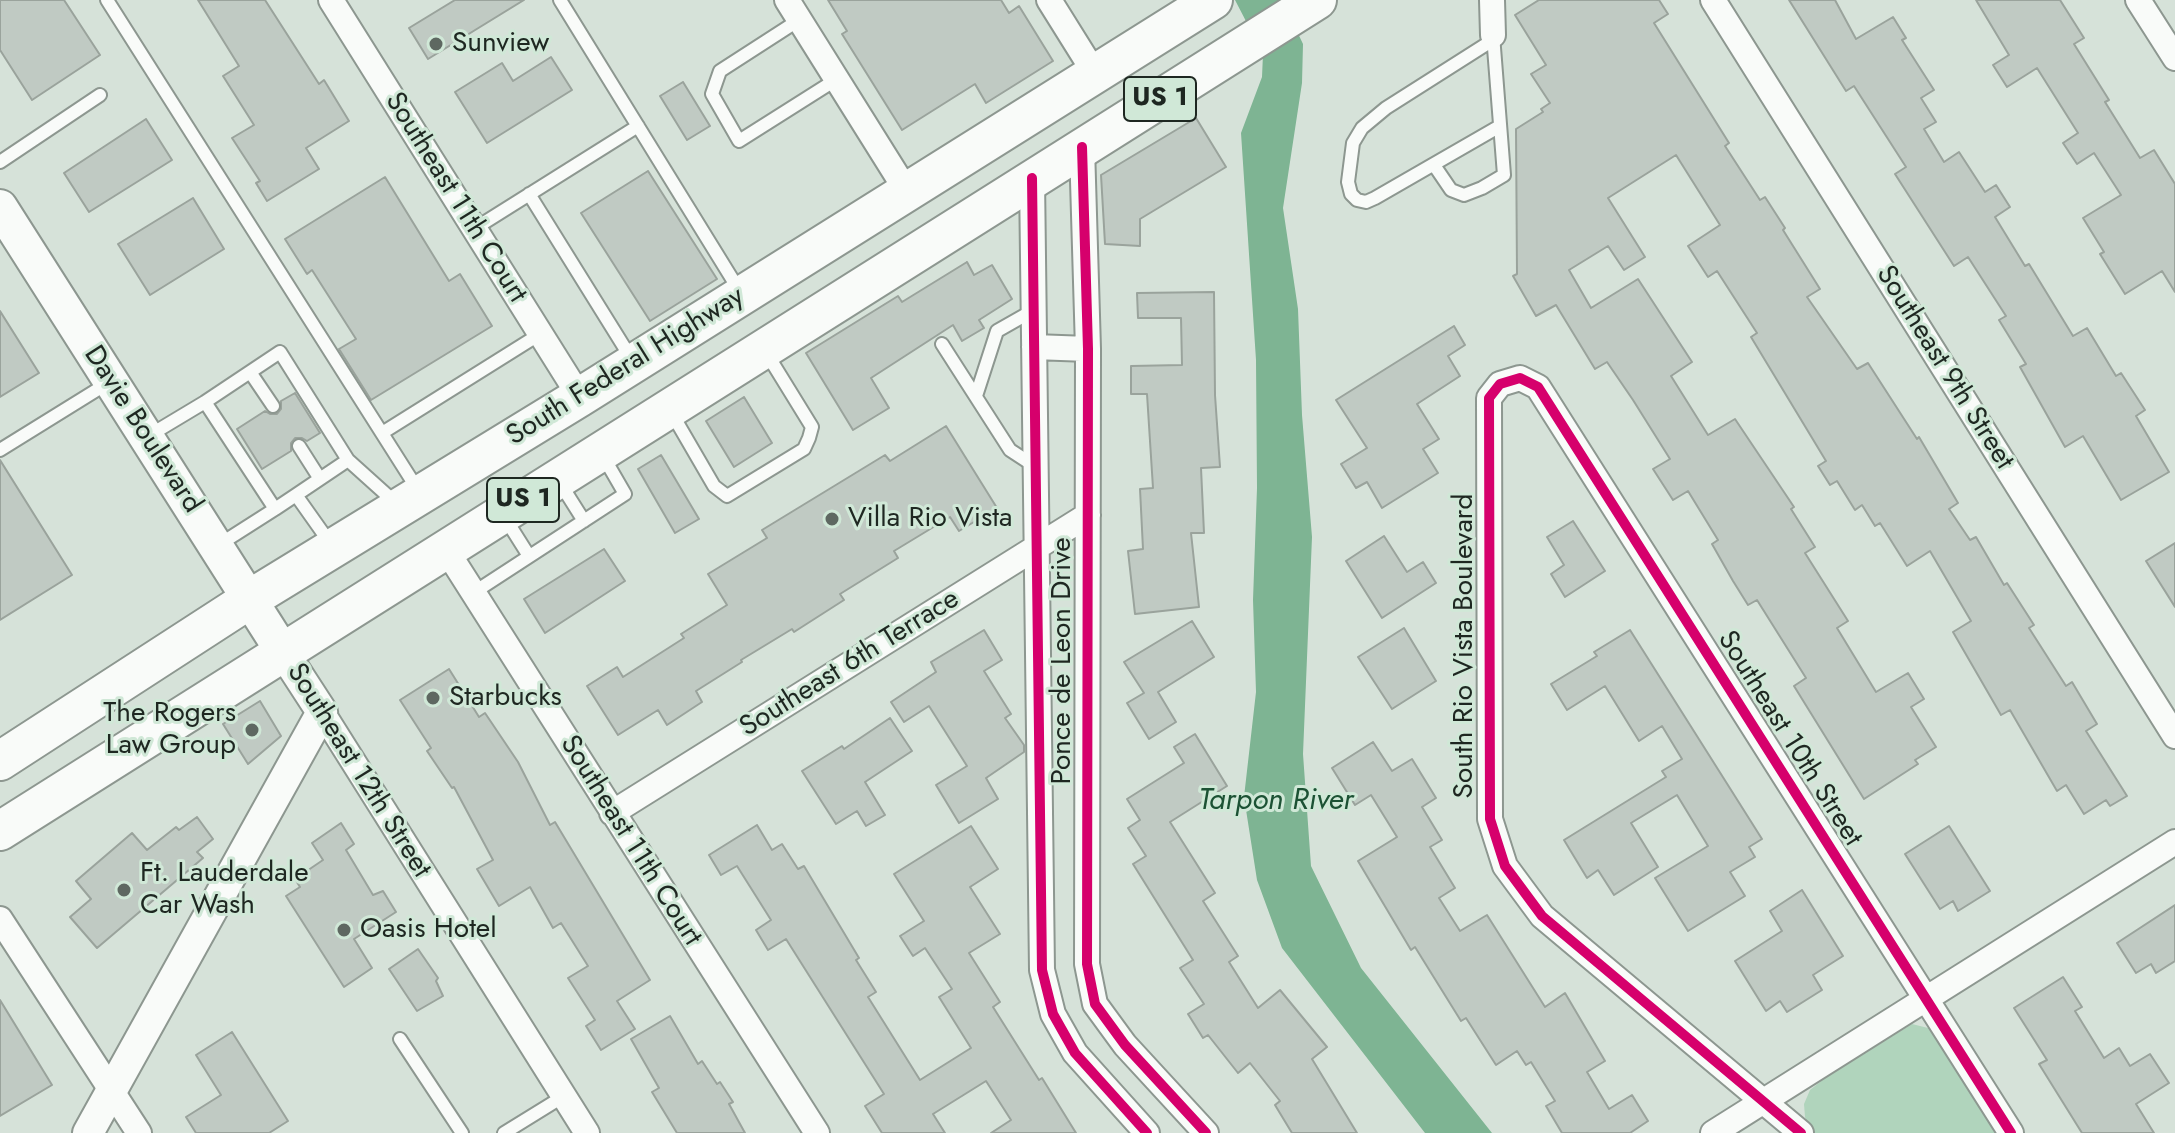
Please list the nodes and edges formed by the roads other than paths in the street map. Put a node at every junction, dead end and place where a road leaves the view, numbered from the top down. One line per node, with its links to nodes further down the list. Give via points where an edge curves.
1 (107, 0): 43 (lane)
2 (331, 0): 25 (street, Southeast 11th Court)
3 (560, 0): 16 (lane)
4 (1049, 0): 13 (street)
5 (1713, 0): 67 (street, Southeast 9th Street)
6 (2138, 0): 12 (street)
7 (1210, 2): 13 (main road, South Federal Highway / US 1)
8 (1313, 2): 18 (main road, US 1)
9 (1497, 3): 11 (street)
10 (793, 10): 14 (street); 14 (lane, via 720,71 712,94 739,141)
11 (1493, 38): 17 (lane); 20 (lane, via 1362,128 1353,143 1351,194 1366,202)
12 (2175, 58)
13 (1094, 72): 21 (main road, via 1046,133); 22 (main road, South Federal Highway / US 1)
14 (837, 79): 22 (street)
15 (100, 95): 19 (lane)
16 (638, 126): 23 (lane); 27 (lane)
17 (1500, 126): 20 (lane); 20 (lane, via 1504,175 1464,195 1451,190)
18 (1082, 147): 21 (main road, US 1); 33 (street, Ponce de Leon Drive)
19 (0, 162)
20 (1434, 165)
21 (1032, 178): 26 (main road, US 1); 28 (street, Ponce de Leon Drive)
22 (906, 190): 26 (main road, via 902,223); 27 (main road, South Federal Highway / US 1)
23 (529, 194): 25 (lane); 34 (lane)
24 (0, 207): 37 (main road, Davie Boulevard)
25 (474, 229): 29 (street, Southeast 11th Court)
26 (871, 280): 32 (main road, US 1)
27 (742, 294): 34 (main road, South Federal Highway / US 1)
28 (1034, 310): 31 (street, Ponce de Leon Drive); 38 (lane, via 997,331)
29 (540, 334): 39 (street, Southeast 11th Court); 43 (lane)
30 (942, 344): 38 (lane)
31 (1034, 347): 33 (street); 49 (street, Ponce de Leon Drive)
32 (763, 348): 42 (main road, South Federal Highway / US 1); 42 (lane, via 812,427 804,449 727,496 714,486)
33 (1088, 349): 56 (street, Ponce de Leon Drive)
34 (634, 363): 39 (main road, South Federal Highway / US 1)
35 (250, 372): 40 (lane); 41 (lane); 48 (lane, via 280,352)
36 (1520, 378): 73 (street, Southeast 10th Street, via 1538,387); 77 (street, South Rio Vista Boulevard, via 1500,384 1489,398 1490,819 1505,866 1542,916)
37 (111, 381): 44 (main road, Davie Boulevard); 46 (lane)
38 (976, 396): 49 (lane, via 1010,450)
39 (580, 397): 53 (main road, South Federal Highway / US 1)
40 (205, 402): 44 (lane); 54 (lane)
41 (273, 406)
42 (668, 408): 47 (main road, South Federal Highway / US 1)
43 (382, 433): 53 (lane)
44 (147, 437): 58 (main road, Davie Boulevard)
45 (299, 446): 51 (lane)
46 (0, 450)
47 (600, 451): 50 (main road, South Federal Highway / US 1); 57 (lane, via 625,494)
48 (348, 460): 51 (lane); 53 (lane)
49 (1036, 467): 59 (street, Ponce de Leon Drive)
50 (557, 478): 55 (main road, South Federal Highway / US 1); 57 (lane)
51 (320, 479): 52 (lane)
52 (296, 495): 54 (lane); 60 (lane)
53 (410, 501): 60 (main road, South Federal Highway / US 1)
54 (275, 509): 58 (lane)
55 (502, 513): 61 (main road, South Federal Highway / US 1); 62 (lane)
56 (1088, 515): 59 (street, Southeast 6th Terrace); 85 (street, Ponce de Leon Drive, via 1087,964 1095,1004 1125,1045)
57 (584, 521): 62 (lane)
58 (217, 546): 64 (main road, Davie Boulevard)
59 (1037, 547): 69 (street, Southeast 6th Terrace); 84 (street, Ponce de Leon Drive, via 1042,970 1053,1014 1075,1053)
60 (333, 548): 64 (main road, South Federal Highway / US 1)
61 (445, 548): 63 (street, Southeast 11th Court); 65 (main road, South Federal Highway / US 1)
62 (529, 556): 63 (lane)
63 (473, 593): 69 (street, Southeast 11th Court)
64 (250, 599): 65 (main road, Davie Boulevard); 68 (main road, South Federal Highway / US 1)
65 (283, 652): 66 (street, Southeast 12th Street); 70 (main road, South Federal Highway / US 1)
66 (322, 712): 75 (street); 76 (street, Southeast 12th Street)
67 (2175, 736)
68 (0, 761)
69 (612, 813): 83 (street, Southeast 11th Court)
70 (0, 831)
71 (2175, 842): 73 (street)
72 (0, 919): 75 (street)
73 (1926, 999): 77 (street); 88 (street, Southeast 10th Street)
74 (400, 1039): 80 (lane)
75 (111, 1090): 78 (street); 79 (street)
76 (564, 1096): 81 (lane); 82 (street, Southeast 12th Street)
77 (1764, 1100): 86 (street); 87 (street, South Rio Vista Boulevard)
78 (88, 1133)
79 (139, 1133)
80 (462, 1133)
81 (504, 1133)
82 (587, 1133)
83 (817, 1133)
84 (1147, 1133)
85 (1206, 1133)
86 (1713, 1133)
87 (1801, 1133)
88 (2011, 1133)

